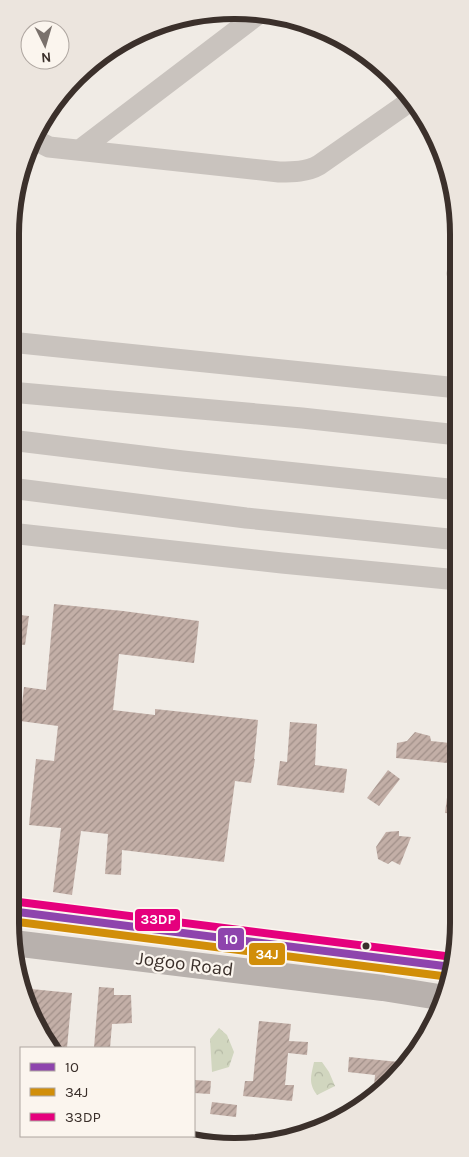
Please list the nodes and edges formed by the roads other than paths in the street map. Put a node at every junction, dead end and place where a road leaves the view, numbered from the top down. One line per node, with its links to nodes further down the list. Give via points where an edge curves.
1 (251, 19): 4 (street)
2 (407, 104): 4 (street, via 319,165 303,171 279,172)
3 (40, 142): 4 (street, via 49,147)
4 (81, 149)
5 (19, 343): 6 (street)
6 (450, 387)
7 (19, 393): 8 (street)
8 (450, 434)
9 (19, 441): 11 (street)
10 (19, 489): 13 (street)
11 (450, 489)
12 (19, 534): 14 (street)
13 (450, 539)
14 (450, 579)
15 (19, 912): 17 (main road, Jogoo Road)
16 (20, 944): 18 (main road, Jogoo Road)
17 (446, 966)
18 (437, 997)

